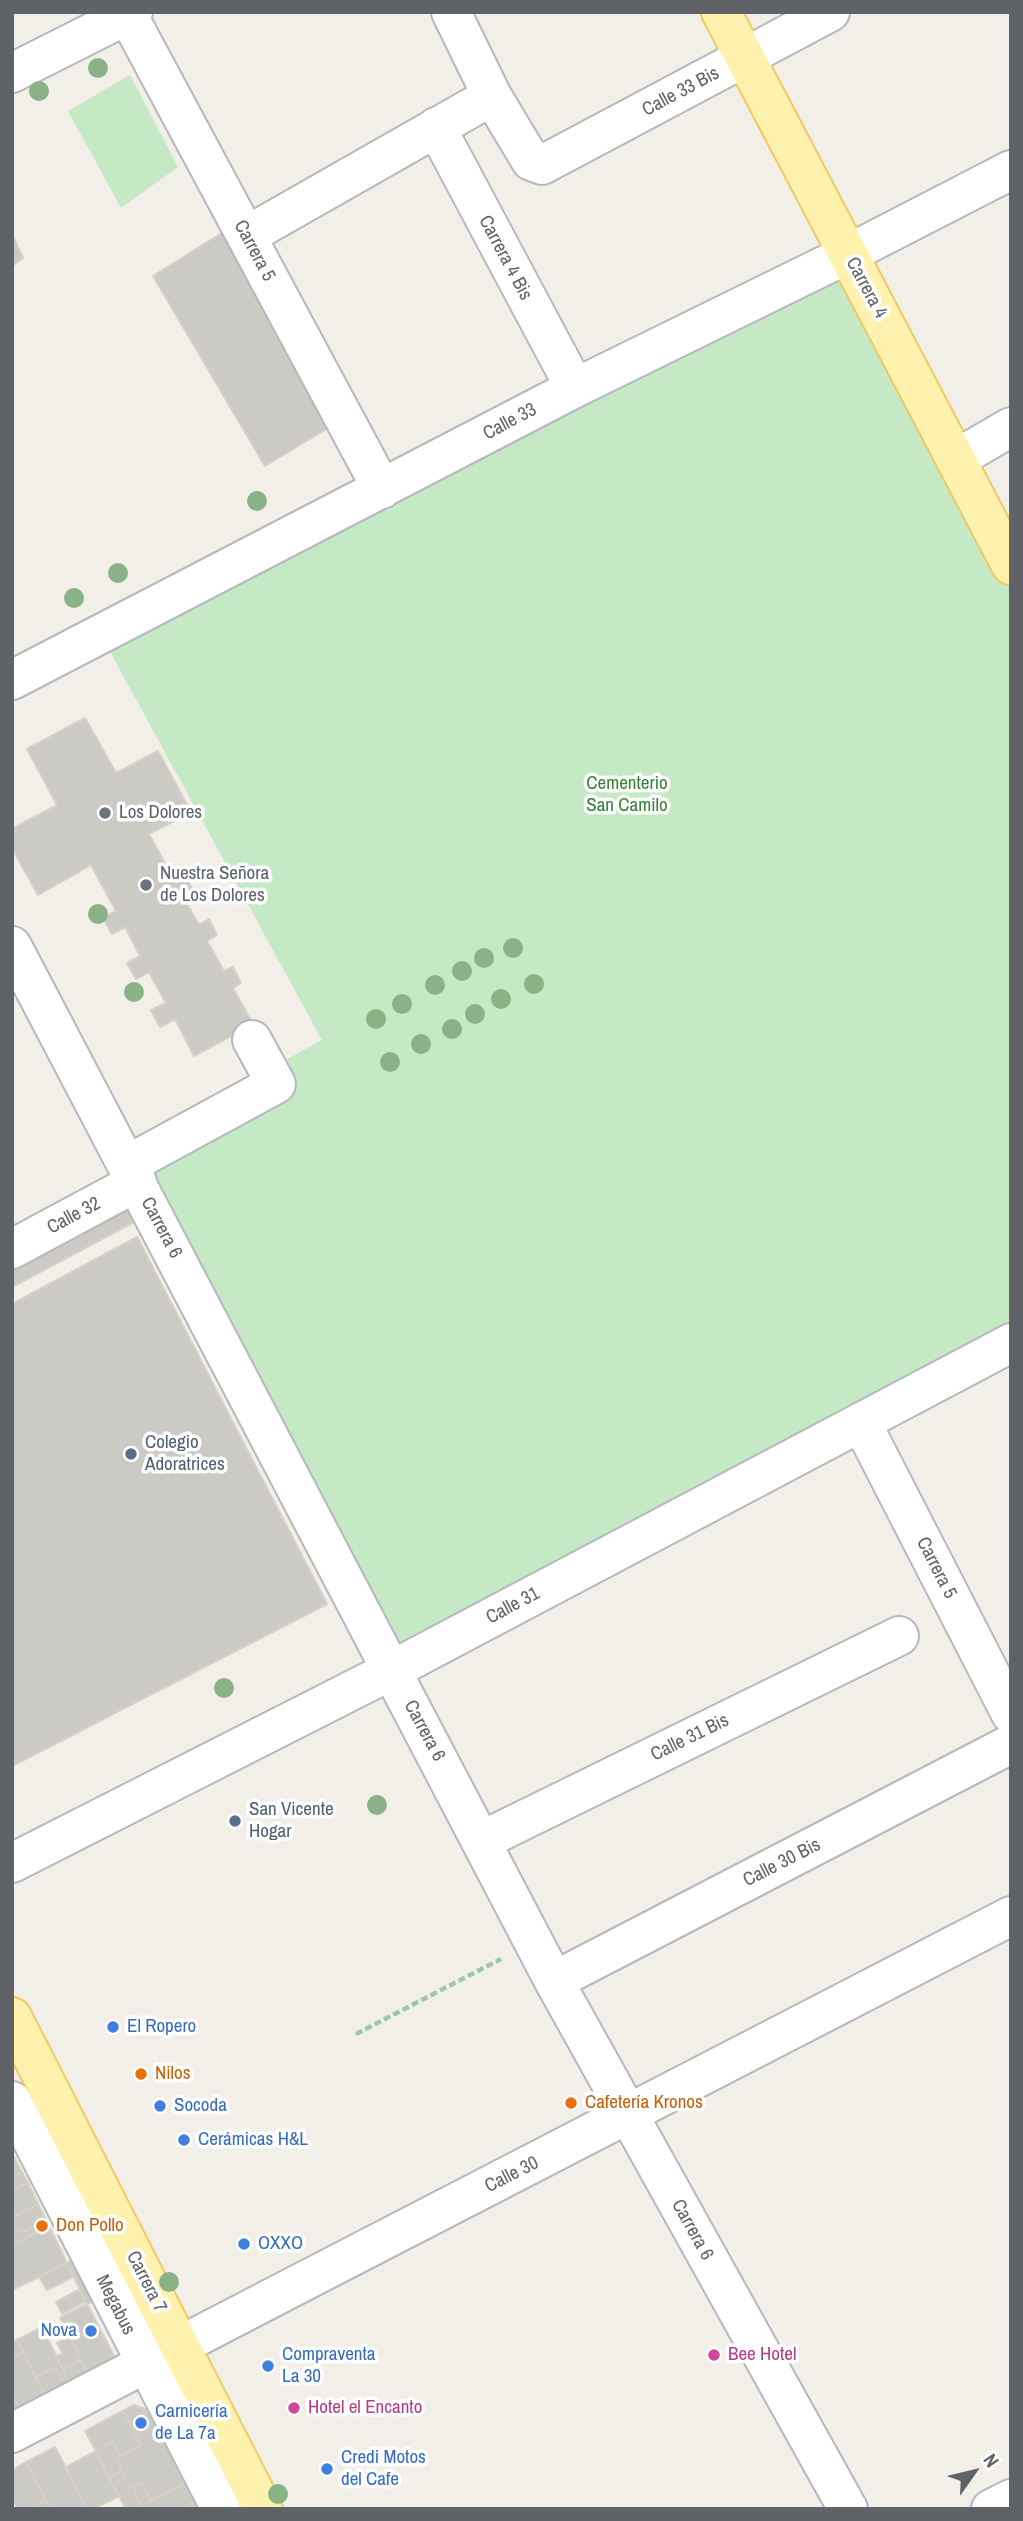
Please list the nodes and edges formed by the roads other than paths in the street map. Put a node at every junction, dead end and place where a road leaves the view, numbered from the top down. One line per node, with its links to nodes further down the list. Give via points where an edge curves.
1 (452, 12): 7 (street)
2 (721, 12): 5 (main road, Carrera 4)
3 (830, 12): 5 (street, Calle 33 Bis)
4 (129, 13): 6 (street); 10 (street, Carrera 5)
5 (745, 58): 7 (street, Calle 33 Bis, via 542,165 531,161); 11 (main road, Carrera 4)
6 (12, 73)
7 (492, 96): 8 (street)
8 (436, 127): 10 (street); 12 (street, Carrera 4 Bis)
9 (1011, 170): 11 (street, Calle 33)
10 (246, 236): 15 (street, Carrera 5)
11 (848, 254): 12 (street, Calle 33); 14 (main road, Carrera 4)
12 (575, 388): 15 (street, Calle 33)
13 (1011, 427): 14 (street)
14 (956, 459): 16 (main road, Carrera 4)
15 (382, 489): 17 (street, Calle 33)
16 (1011, 565)
17 (12, 680)
18 (12, 946): 20 (street, Carrera 6)
19 (252, 1040): 20 (street, Calle 32, via 276,1084)
20 (132, 1174): 21 (street, Calle 32); 26 (street, Carrera 6)
21 (12, 1249)
22 (1011, 1343): 23 (street, Calle 31)
23 (861, 1422): 25 (street, Carrera 5); 26 (street, Calle 31)
24 (900, 1636): 29 (street, Calle 31 Bis)
25 (996, 1647): 27 (street, Carrera 5)
26 (392, 1670): 29 (street, Carrera 6); 30 (street, Calle 31)
27 (1011, 1714)
28 (1011, 1744): 32 (street, Calle 30 Bis)
29 (481, 1841): 32 (street, Carrera 6)
30 (12, 1863)
31 (1011, 1916): 35 (street, Calle 30)
32 (554, 1981): 35 (street, Carrera 6)
33 (12, 2017): 36 (main road, Carrera 7)
34 (12, 2101): 37 (street, Megabus)
35 (628, 2116): 36 (street, Calle 30); 42 (street, Carrera 6)
36 (178, 2345): 37 (street, Calle 30); 41 (main road, Carrera 7)
37 (145, 2364): 38 (street, Calle 30); 40 (street, Megabus)
38 (12, 2433)
39 (1011, 2498): 43 (street)
40 (221, 2509)
41 (263, 2509)
42 (848, 2509)
43 (991, 2509)

